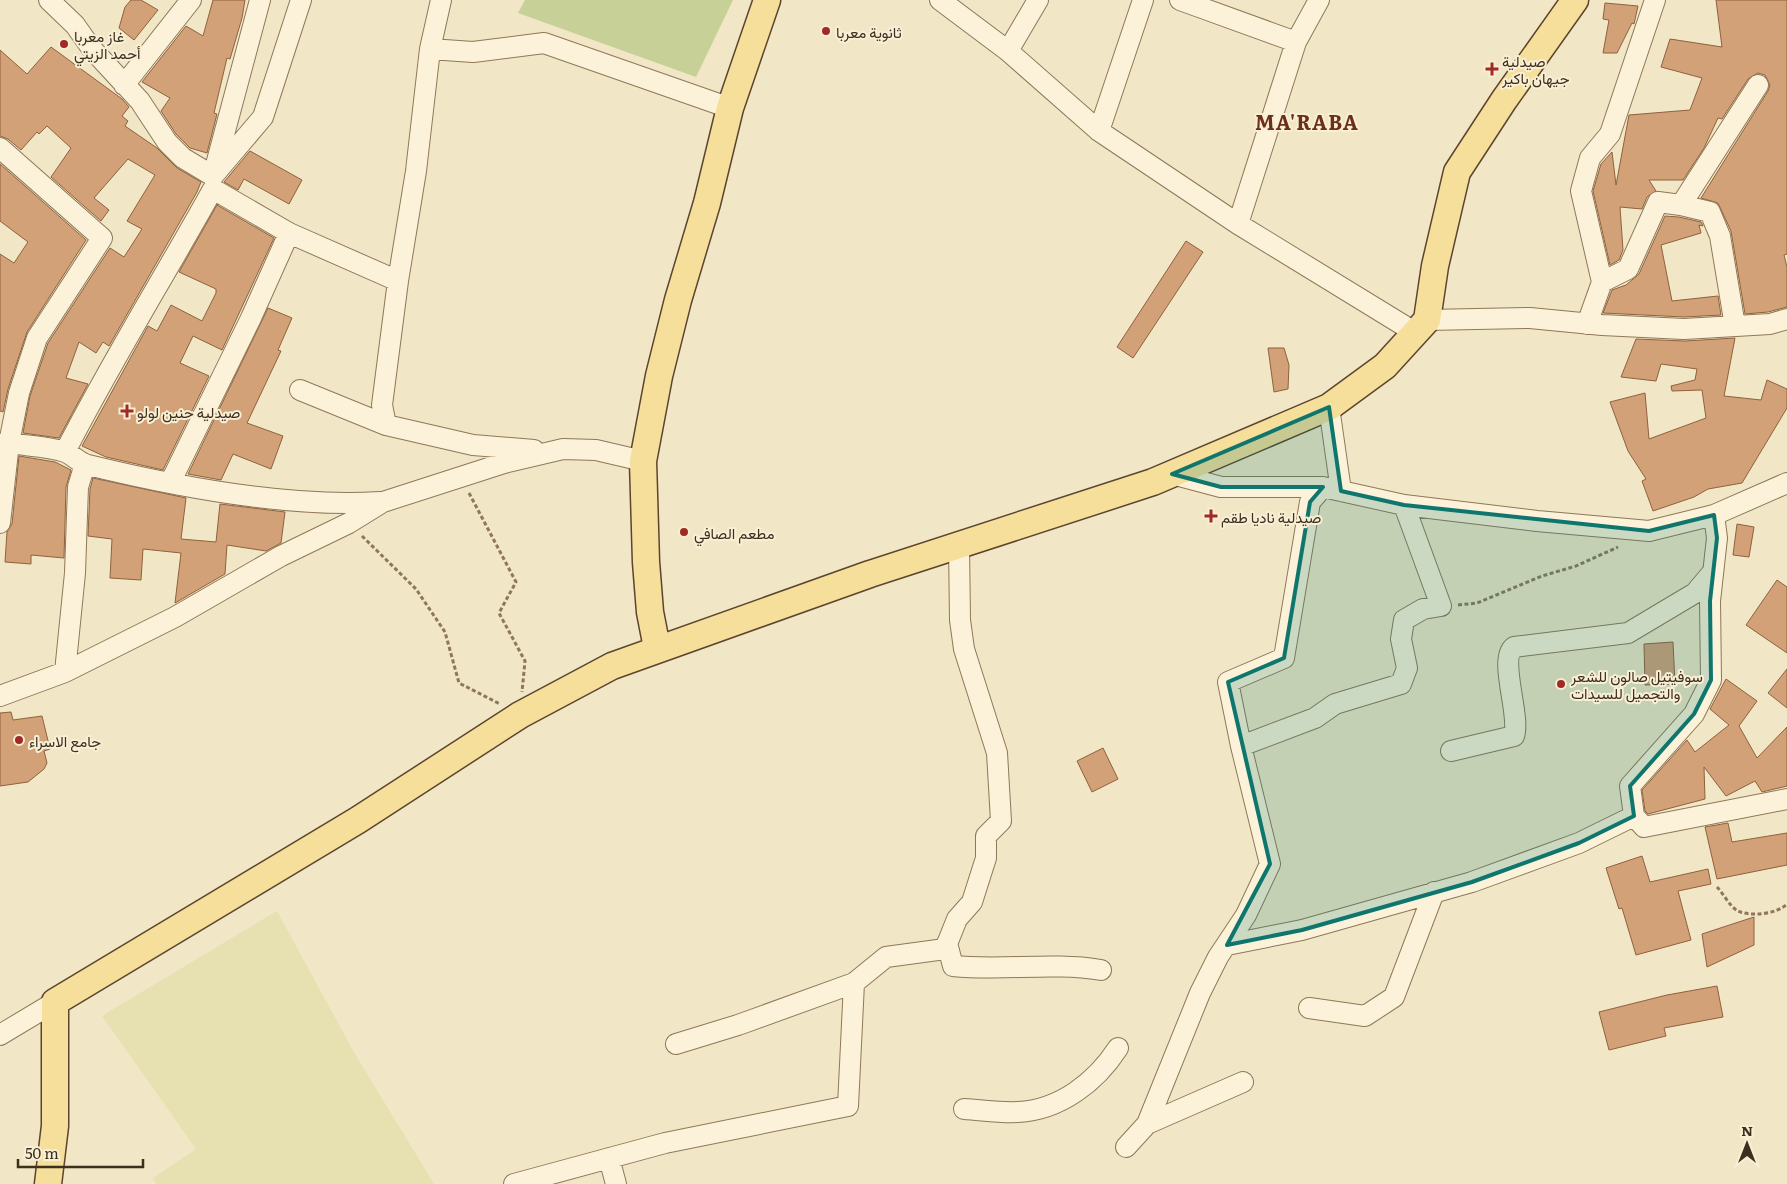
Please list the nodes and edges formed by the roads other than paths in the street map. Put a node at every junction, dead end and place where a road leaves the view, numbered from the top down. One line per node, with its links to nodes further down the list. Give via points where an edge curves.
1 (49, 0): 17 (street, via 75,25)
2 (191, 0): 17 (street)
3 (260, 0): 22 (street)
4 (302, 0): 22 (street, via 263,117)
5 (441, 0): 15 (street)
6 (767, 0): 19 (main road)
7 (940, 0): 16 (street)
8 (1038, 0): 16 (street)
9 (1143, 0): 20 (street)
10 (1180, 0): 14 (street)
11 (1320, 0): 14 (street)
12 (1575, 0): 31 (main road, via 1457,172)
13 (1655, 0): 27 (street, via 1610,134 1590,158 1581,191)
14 (1296, 42): 24 (street)
15 (430, 49): 19 (street, via 473,52 544,43); 26 (street, via 416,171)
16 (1008, 50): 20 (street)
17 (124, 85): 22 (street, via 140,102 167,142)
18 (1758, 85): 23 (street)
19 (730, 108): 38 (main road, via 659,376)
20 (1099, 131): 24 (street)
21 (3, 158): 35 (street, via 102,238 37,338)
22 (213, 183): 25 (street); 36 (street)
23 (1681, 205): 27 (street, via 1658,202 1628,269); 30 (street, via 1710,212 1720,236)
24 (1238, 224): 31 (street)
25 (289, 233): 26 (street); 41 (street)
26 (398, 281): 34 (street, via 382,405)
27 (1602, 282): 29 (street)
28 (1787, 319): 30 (street, via 1770,324)
29 (1587, 324): 30 (street, via 1684,329); 31 (street, via 1530,318)
30 (1735, 326)
31 (1422, 327): 33 (main road, via 1385,366)
32 (300, 390): 34 (street)
33 (1330, 407): 40 (main road); 43 (street)
34 (386, 425): 37 (street, via 473,445)
35 (4, 444): 36 (street); 47 (street)
36 (65, 452): 39 (street)
37 (550, 452): 38 (street, via 596,450); 44 (street, via 504,463)
38 (643, 462): 50 (main road, via 646,562)
39 (85, 464): 41 (street); 51 (street, via 78,487 75,573)
40 (1172, 474): 43 (street, via 1221,487); 48 (main road)
41 (170, 483): 44 (street, via 294,501)
42 (1787, 483): 46 (street)
43 (1332, 489): 45 (street); 53 (street, via 1310,502 1284,658 1228,682)
44 (383, 502): 51 (street, via 175,617)
45 (1404, 505): 46 (street, via 1649,531); 53 (street, via 1441,606 1423,609 1404,620 1401,638 1407,668 1401,684 1335,704 1315,718)
46 (1714, 515): 49 (street, via 1716,538)
47 (0, 523)
48 (959, 545): 50 (main road); 58 (street, via 960,620 964,649 997,753 1001,821 986,836 986,858 972,902 958,919)
49 (1711, 574): 54 (street, via 1695,593 1628,633 1514,646 1508,660 1514,736); 56 (street, via 1711,680 1694,714 1630,786)
50 (657, 648): 62 (main road, via 612,666 520,715 358,820)
51 (65, 672): 52 (street)
52 (0, 696)
53 (1240, 746): 59 (street, via 1270,864 1246,915)
54 (1451, 751)
55 (1787, 799): 56 (street, via 1644,827)
56 (1634, 816): 57 (street, via 1579,843 1472,882)
57 (1434, 892): 59 (street, via 1302,930); 63 (street, via 1394,997 1365,1016)
58 (947, 943): 60 (street, via 953,966); 61 (street, via 946,949 886,957)
59 (1227, 945): 69 (street, via 1200,993)
60 (1101, 970)
61 (854, 983): 65 (street); 71 (street, via 848,1106 665,1143)
62 (55, 1002): 64 (street); 72 (main road, via 55,1126)
63 (1309, 1008)
64 (0, 1035)
65 (676, 1044)
66 (1118, 1048): 68 (street, via 1104,1069 1064,1101 1020,1112)
67 (1243, 1082): 69 (street)
68 (964, 1110)
69 (1147, 1124): 70 (street)
70 (1126, 1146)
71 (609, 1158): 73 (street); 74 (street)
72 (48, 1184)
73 (514, 1184)
74 (616, 1184)

